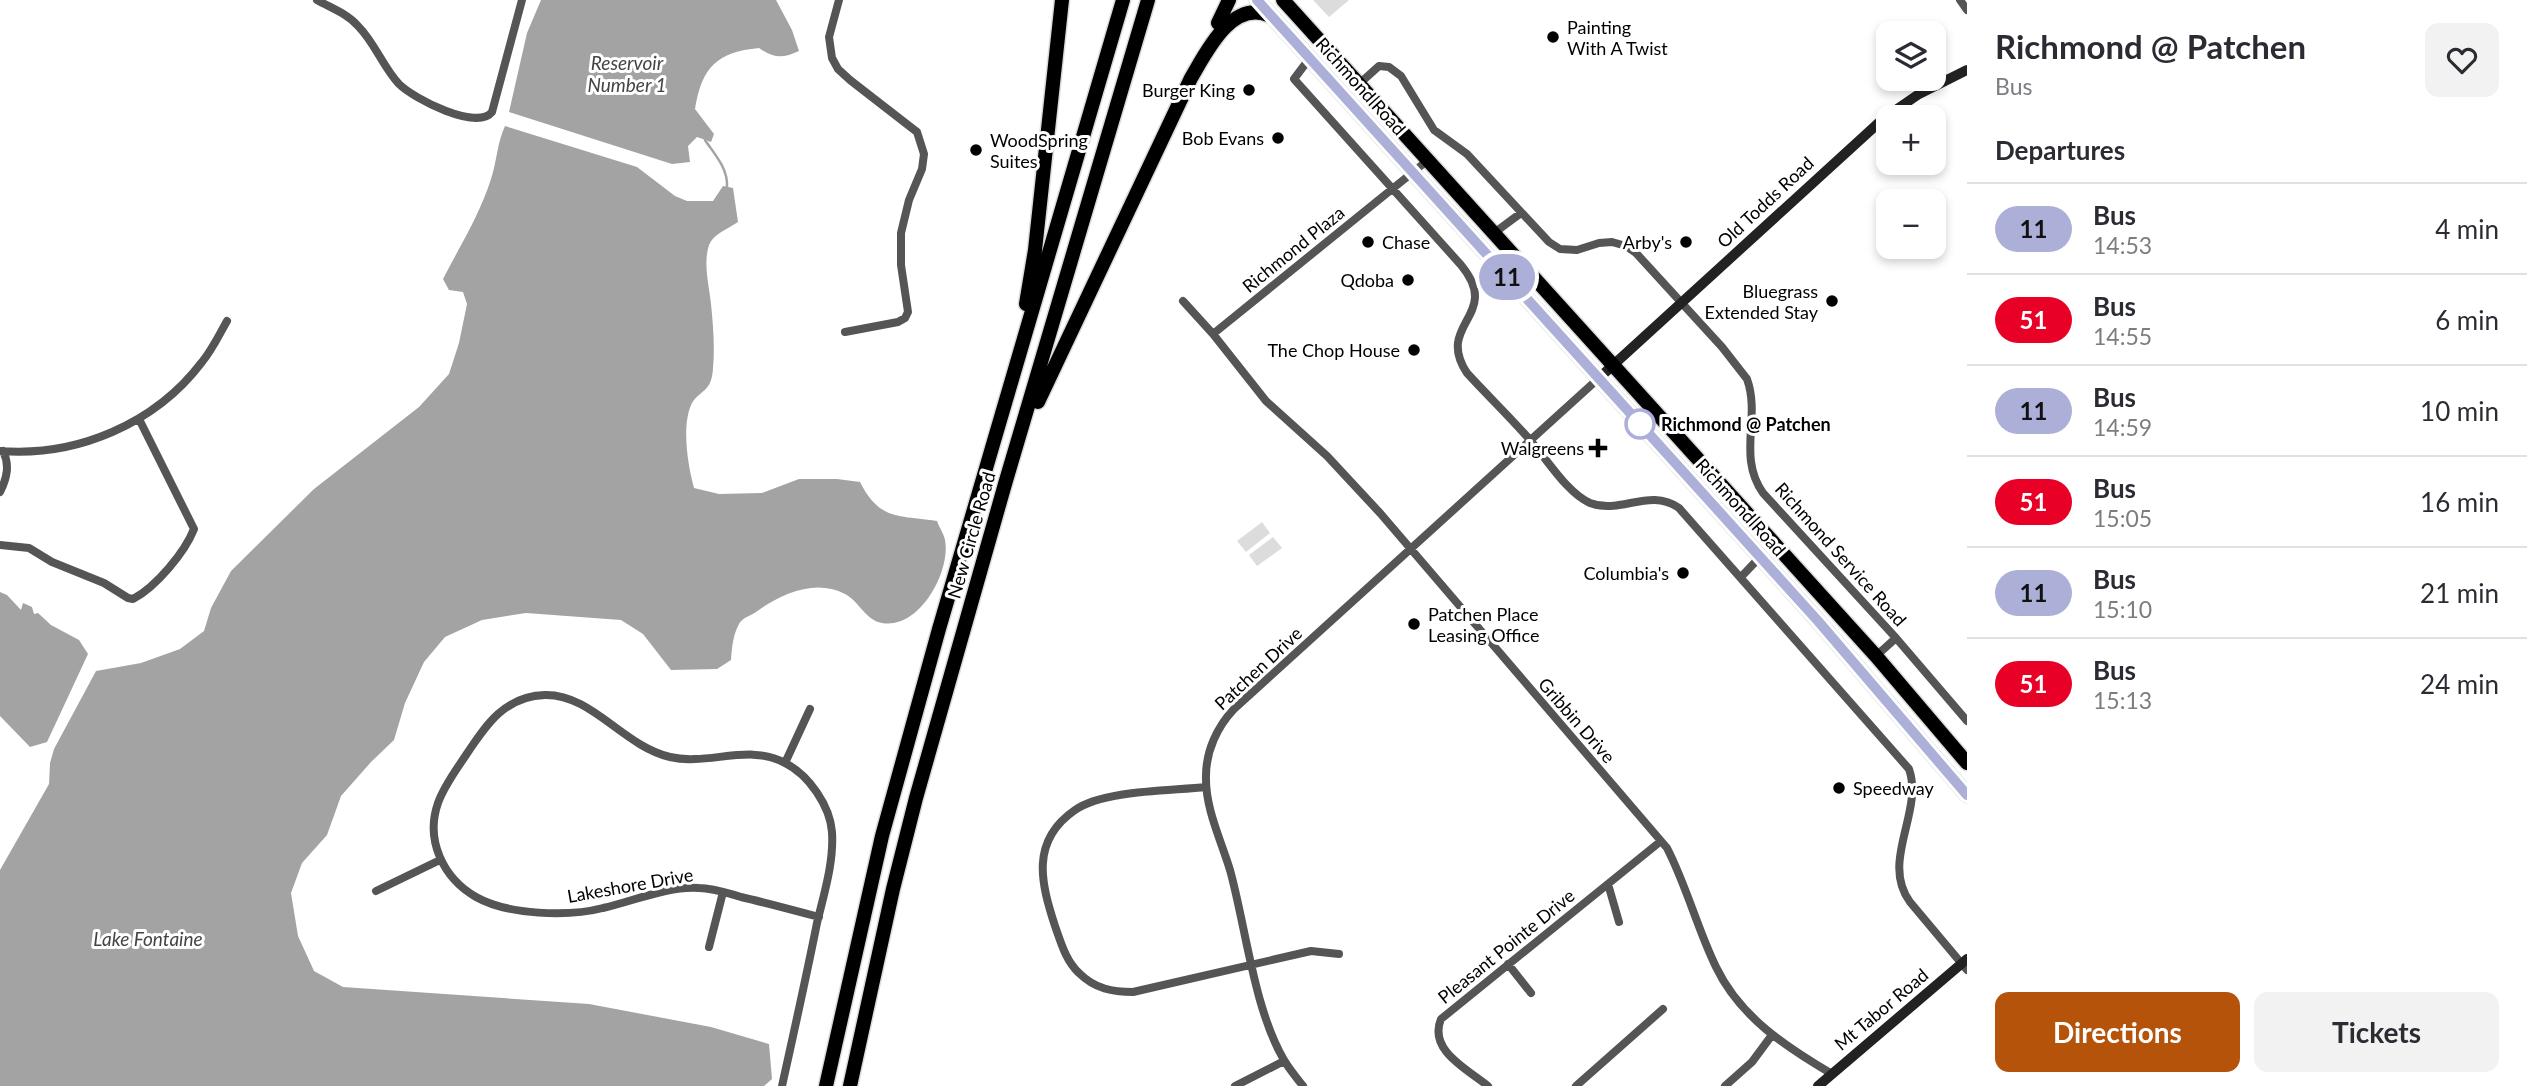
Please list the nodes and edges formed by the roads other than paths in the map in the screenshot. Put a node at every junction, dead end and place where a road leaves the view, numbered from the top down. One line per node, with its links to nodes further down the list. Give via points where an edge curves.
1 (317, 0): 2 (street, via 358,25 403,87 446,110 478,119 492,112)
2 (522, 0)
3 (839, 0): 27 (street, via 829,37 838,69 911,126 924,155 901,233 908,312 898,322)
4 (1062, 0): 34 (highway, via 1035,250)
5 (1123, 0): 34 (highway, New Circle Road)
6 (1148, 0): 35 (highway, New Circle Road)
7 (1228, 0): 16 (highway)
8 (1257, 0): 13 (highway, Richmond Road)
9 (1283, 0): 14 (highway, Richmond Road)
10 (1293, 0): 14 (highway)
11 (1959, 0): 12 (street)
12 (1967, 10)
13 (1280, 25): 15 (highway, Richmond Road); 16 (highway, via 1257,9 1234,13)
14 (1306, 25): 18 (highway, Richmond Road)
15 (1309, 59): 20 (highway, Richmond Road); 21 (street, via 1294,79)
16 (1196, 69): 35 (highway, via 1041,394)
17 (1967, 70): 25 (main road, Old Todds Road, via 1884,118)
18 (1359, 85): 19 (highway, Richmond Road); 22 (street, Richmond Service Road, via 1379,66 1393,69 1410,88 1434,130 1466,154)
19 (1428, 160): 20 (street, Richmond Plaza); 23 (highway, Richmond Road)
20 (1413, 172): 21 (street, Richmond Plaza); 30 (highway, Richmond Road)
21 (1392, 189): 28 (street, Richmond Plaza); 32 (street, via 1473,281 1476,299 1458,335 1457,354 1467,373)
22 (1521, 213): 23 (street); 25 (street, Richmond Service Road, via 1560,249 1577,250 1606,241 1626,246)
23 (1494, 233): 29 (highway, Richmond Road)
24 (1183, 301): 28 (street)
25 (1681, 304): 29 (main road, Old Todds Road); 41 (street, Richmond Service Road, via 1747,379 1752,406 1750,465 1757,485)
26 (227, 321): 31 (street, via 195,371)
27 (845, 332)
28 (1213, 334): 38 (street, Gribbin Drive, via 1266,401 1328,456)
29 (1614, 366): 30 (main road, Old Todds Road); 42 (highway, Richmond Road)
30 (1599, 378): 32 (street, Patchen Drive); 39 (highway, Richmond Road)
31 (139, 419): 33 (street, via 69,447); 37 (street, via 194,529 187,545 148,589 128,598 29,548)
32 (1531, 440): 38 (street, Patchen Drive); 40 (street, via 1561,478 1589,502 1615,505 1659,499 1673,503)
33 (1, 453): 36 (street, via 8,461)
34 (988, 464): 67 (highway, New Circle Road, via 882,835)
35 (1005, 484): 68 (highway, New Circle Road, via 916,798)
36 (0, 492)
37 (0, 545)
38 (1410, 550): 47 (street, Patchen Drive, via 1227,717 1208,756); 49 (street, Gribbin Drive)
39 (1760, 557): 40 (street); 48 (highway, Richmond Road)
40 (1741, 577): 59 (street, via 1909,769 1914,790 1901,845 1902,890)
41 (1896, 638): 42 (street); 44 (street, Richmond Service Road)
42 (1876, 656): 46 (highway, Richmond Road)
43 (810, 709): 45 (street)
44 (1967, 721)
45 (785, 763): 50 (street, via 752,755 670,757 632,741 573,700 555,695 528,697 505,707 484,727 442,792 434,830); 54 (street, via 818,795 832,829)
46 (1967, 763)
47 (1206, 787): 60 (street, Patchen Drive); 60 (street, via 1109,797 1075,810 1050,839 1042,866 1043,890 1068,958 1080,974 1113,992 1133,992)
48 (1967, 794)
49 (1661, 841): 51 (street, Pleasant Pointe Drive); 63 (street, Gribbin Drive, via 1681,877 1716,968 1739,1003)
50 (440, 860): 52 (street); 53 (street, Lakeshore Drive, via 458,883 479,899 531,911 584,912 687,888)
51 (1608, 884): 55 (street); 58 (street, Pleasant Pointe Drive)
52 (376, 891)
53 (723, 892): 54 (street, Lakeshore Drive); 56 (street)
54 (819, 917): 66 (street)
55 (1619, 922)
56 (709, 947)
57 (1339, 954): 60 (street, via 1311,951)
58 (1508, 964): 61 (street); 71 (street, Pleasant Pointe Drive, via 1447,1013 1438,1026 1442,1047)
59 (1965, 964): 65 (main road, Mt Tabor Road)
60 (1253, 965): 64 (street, Patchen Drive, via 1267,1020)
61 (1531, 993)
62 (1663, 1009): 72 (street)
63 (1772, 1035): 65 (street, Gribbin Drive); 73 (street, via 1752,1062)
64 (1284, 1061): 69 (street); 70 (street, Patchen Drive)
65 (1832, 1074): 74 (main road, Mt Tabor Road)
66 (782, 1086)
67 (827, 1086)
68 (850, 1086)
69 (1235, 1086)
70 (1303, 1086)
71 (1488, 1086)
72 (1576, 1086)
73 (1725, 1086)
74 (1818, 1086)

